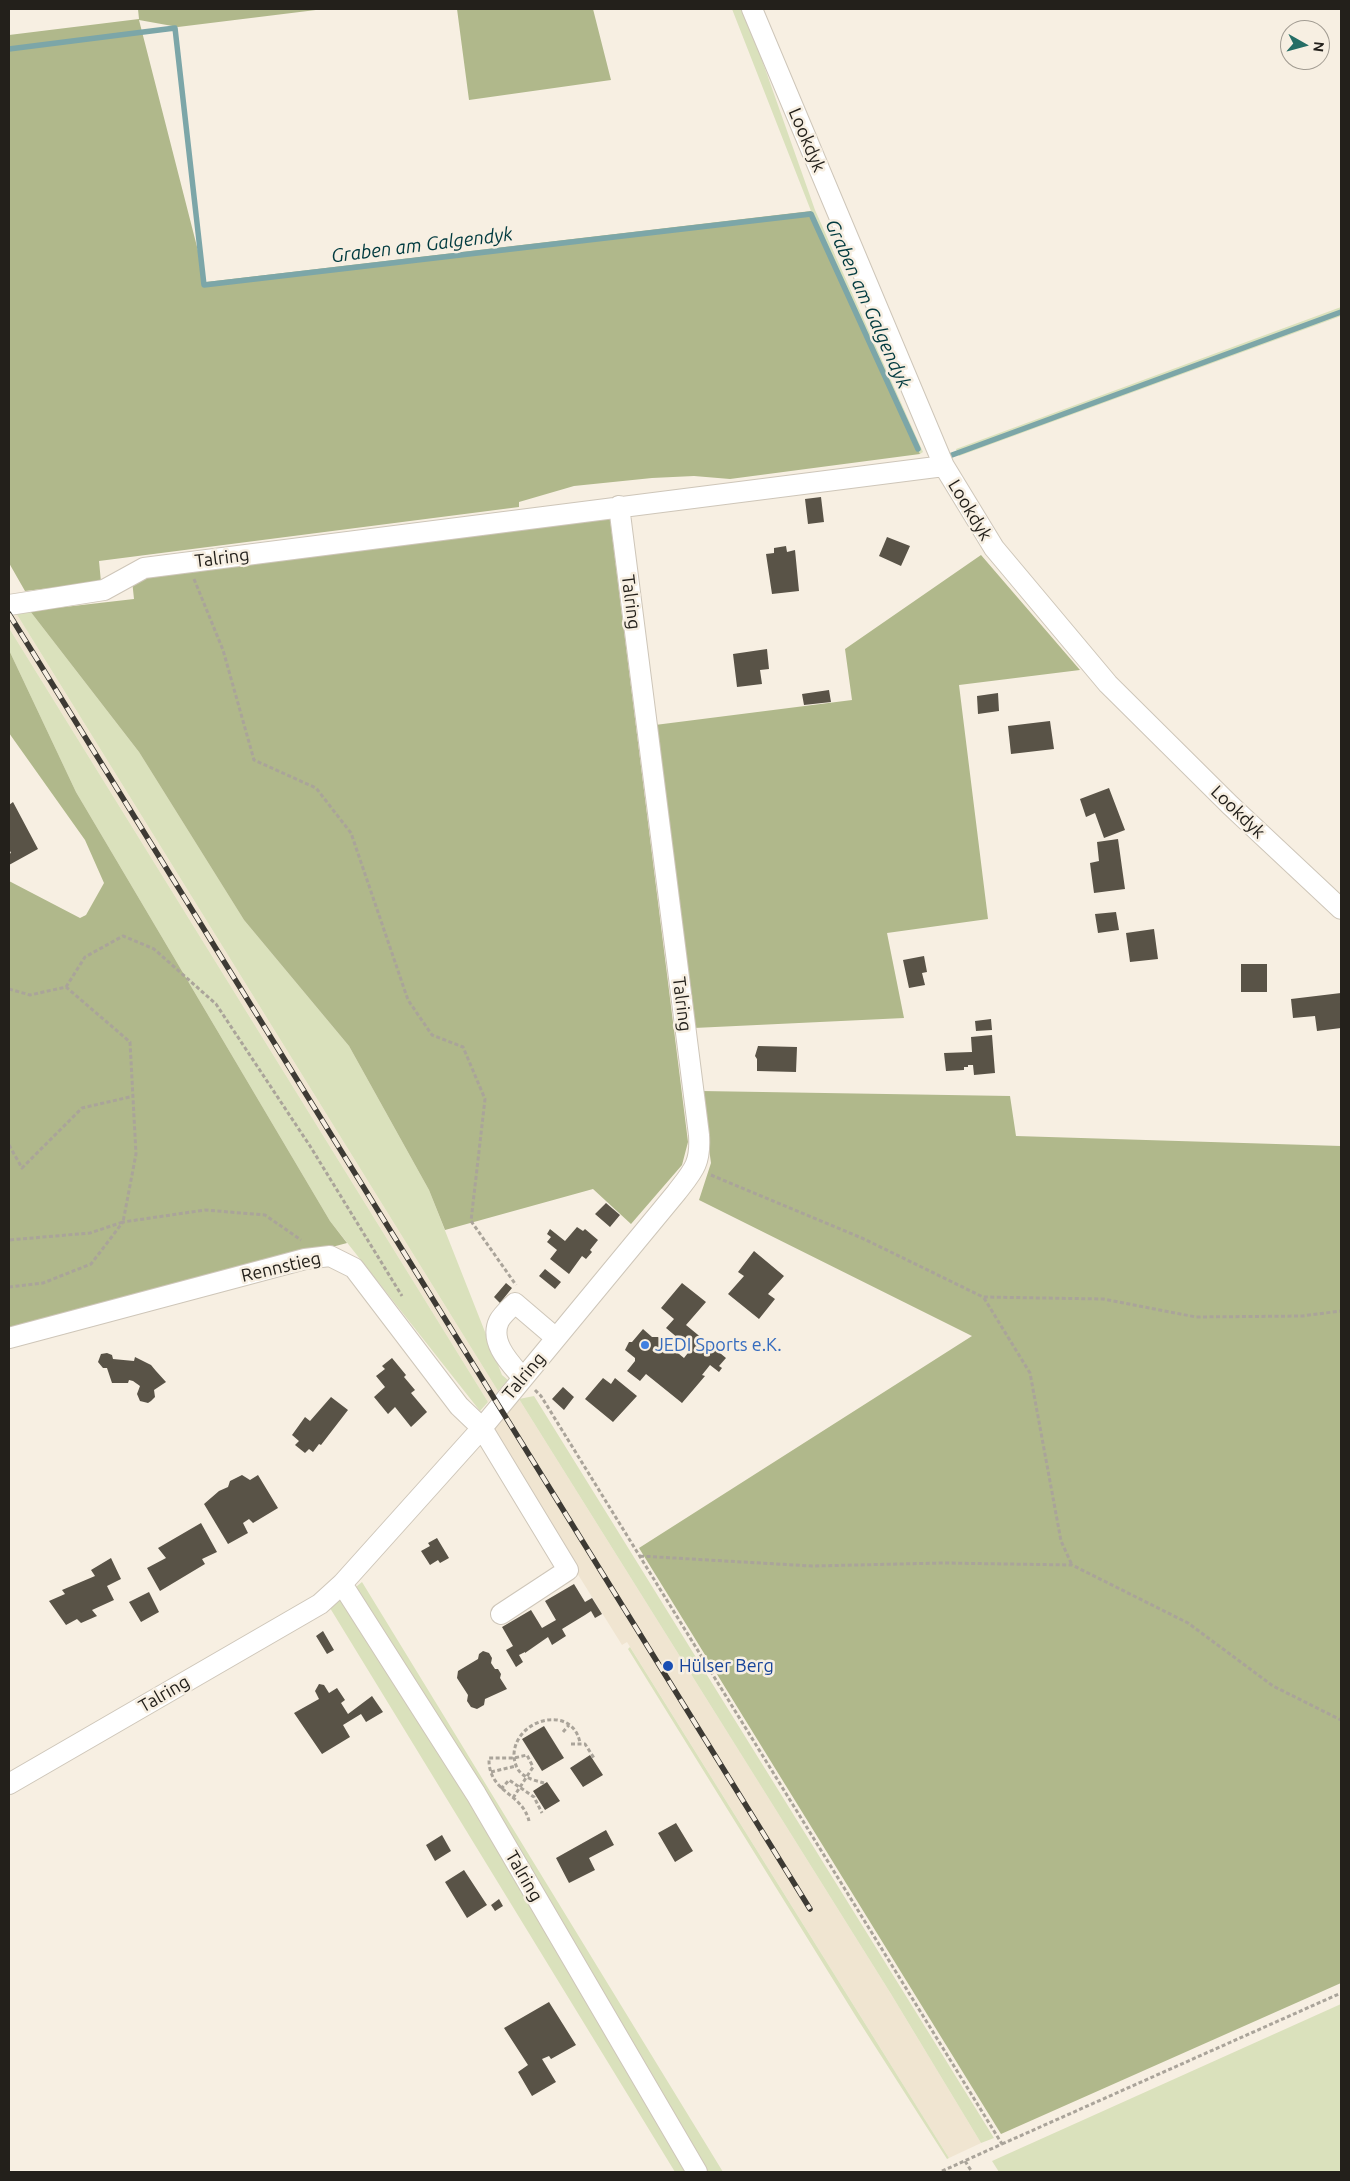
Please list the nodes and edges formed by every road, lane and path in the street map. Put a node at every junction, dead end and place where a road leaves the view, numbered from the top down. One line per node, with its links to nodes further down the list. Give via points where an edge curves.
1 (752, 9): 2 (street, Lookdyk)
2 (944, 466): 3 (street, Talring); 6 (street, Lookdyk, via 994,548 1108,684)
3 (619, 506): 4 (street, Talring); 11 (street, Talring, via 699,1136 700,1154)
4 (187, 562): 5 (street, Talring, via 144,568 104,590); 17 (path, via 223,650 254,760 316,788 351,833 408,1000 432,1035 463,1047 485,1099 471,1221 520,1292)
5 (9, 605)
6 (1341, 909)
7 (66, 987): 8 (path, via 30,995); 9 (path, via 130,1042); 18 (path, via 85,957 123,936 154,948 216,1004 310,1146)
8 (9, 989)
9 (134, 1096): 10 (path, via 82,1108 22,1168); 12 (path, via 136,1154)
10 (9, 1145)
11 (694, 1168): 16 (path, via 864,1240); 21 (street, Talring)
12 (123, 1222): 13 (path, via 90,1233); 14 (path, via 205,1210 265,1215); 15 (path, via 91,1264 43,1283)
13 (9, 1240)
14 (305, 1242)
15 (9, 1287)
16 (983, 1297): 19 (path, via 1103,1299 1196,1317 1302,1316); 25 (path, via 1030,1373 1061,1541)
17 (515, 1303): 21 (street); 22 (street, via 499,1321 497,1338 503,1353)
18 (406, 1304)
19 (1341, 1311)
20 (9, 1338): 23 (street, Rennstieg, via 305,1259 330,1256 354,1268 459,1406)
21 (556, 1338): 22 (street, Talring)
22 (522, 1378): 23 (street, Talring); 24 (path, via 541,1396)
23 (482, 1428): 26 (street, Talring); 27 (street, via 568,1570)
24 (639, 1556): 25 (path, via 812,1566); 46 (path)
25 (1072, 1565): 28 (path, via 1188,1622 1273,1686)
26 (342, 1584): 39 (street, Talring, via 320,1604); 48 (street, Talring, via 476,1794)
27 (501, 1614)
28 (1341, 1720)
29 (570, 1725): 30 (path); 31 (path); 33 (path, via 552,1719 530,1725 516,1742)
30 (563, 1732)
31 (580, 1743): 32 (path); 34 (path, via 585,1744)
32 (571, 1744)
33 (514, 1758): 35 (path); 36 (path, via 489,1758); 37 (path, via 527,1755 533,1767)
34 (594, 1758)
35 (516, 1766): 36 (path); 37 (path)
36 (491, 1772): 41 (path)
37 (526, 1776): 38 (path); 40 (path)
38 (544, 1783)
39 (9, 1784)
40 (519, 1786): 41 (path, via 509,1780); 42 (path); 43 (path, via 534,1797)
41 (501, 1789): 42 (path)
42 (513, 1798): 44 (path, via 526,1810)
43 (542, 1813)
44 (529, 1821)
45 (1341, 1993): 46 (path)
46 (1002, 2144): 47 (path)
47 (965, 2161): 49 (path); 50 (path)
48 (697, 2172)
49 (940, 2172)
50 (972, 2172)

